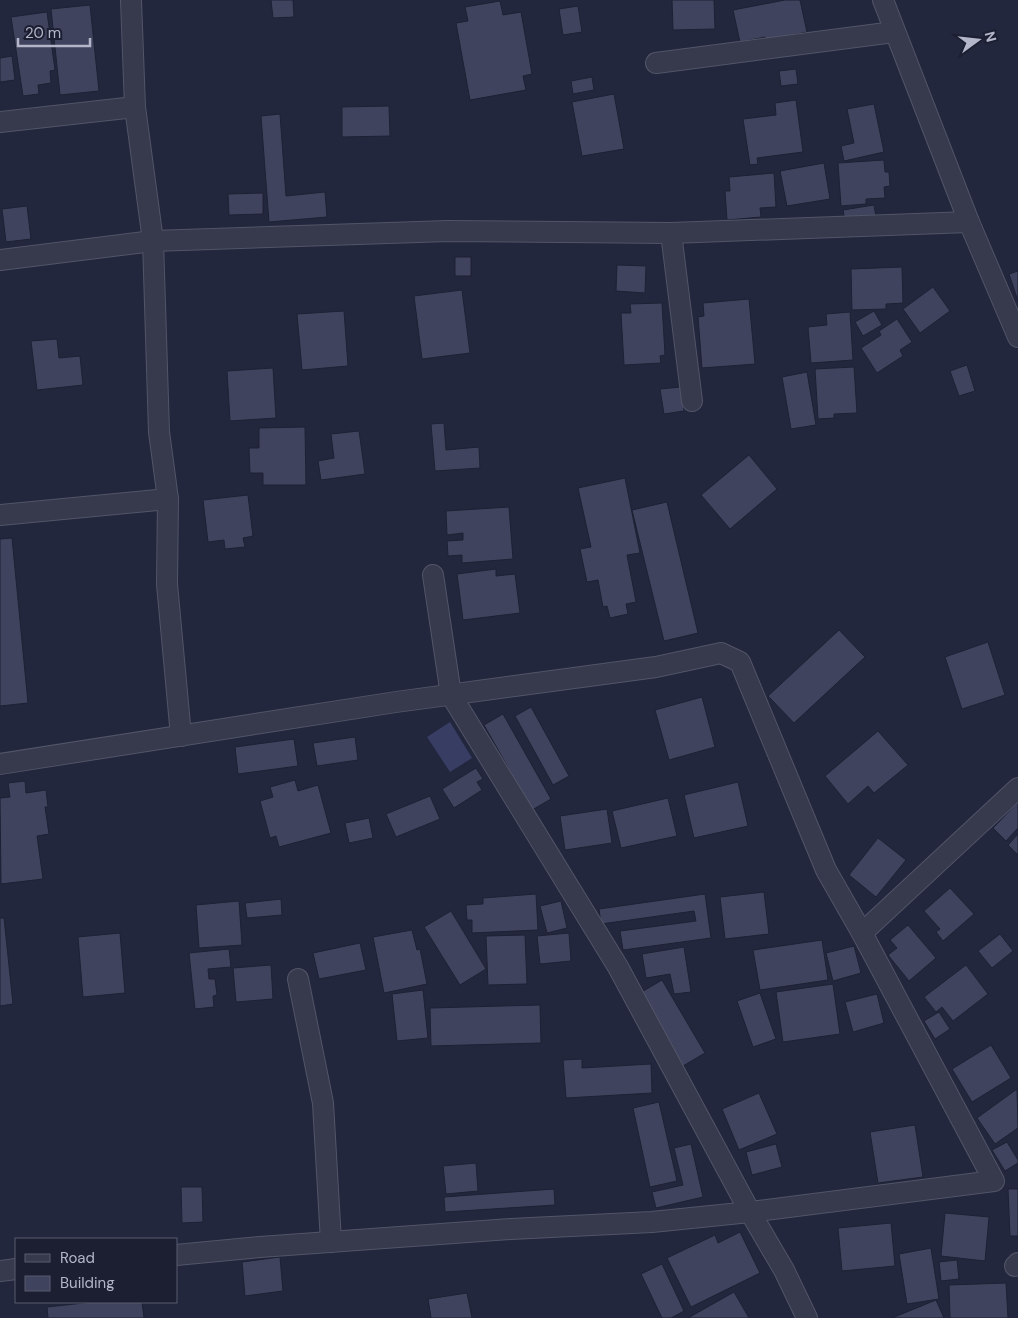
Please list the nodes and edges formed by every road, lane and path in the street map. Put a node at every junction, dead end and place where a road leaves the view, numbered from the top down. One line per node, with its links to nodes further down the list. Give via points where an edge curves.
1 (131, 0): 5 (street)
2 (883, 0): 3 (street)
3 (894, 32): 4 (street); 7 (street)
4 (656, 63)
5 (135, 107): 6 (street); 9 (street)
6 (0, 122)
7 (969, 222): 8 (street); 11 (street)
8 (670, 233): 9 (street, via 448,231); 12 (street)
9 (154, 241): 10 (street); 13 (street, via 158,432)
10 (0, 260)
11 (1018, 338)
12 (692, 401)
13 (168, 499): 14 (street); 17 (street, via 167,584)
14 (0, 515)
15 (432, 575): 16 (street)
16 (452, 695): 17 (street); 22 (street, via 656,667 721,653 740,662 826,870); 24 (street, via 618,967)
17 (181, 736): 18 (street)
18 (0, 764)
19 (1018, 772): 21 (street)
20 (1018, 788): 21 (street)
21 (990, 813): 22 (street)
22 (862, 933): 24 (street, via 994,1181)
23 (298, 978): 25 (street, via 323,1103)
24 (750, 1212): 25 (street, via 652,1222); 29 (street)
25 (331, 1242): 26 (street)
26 (178, 1254)
27 (15, 1269): 28 (street)
28 (0, 1271)
29 (807, 1318)

